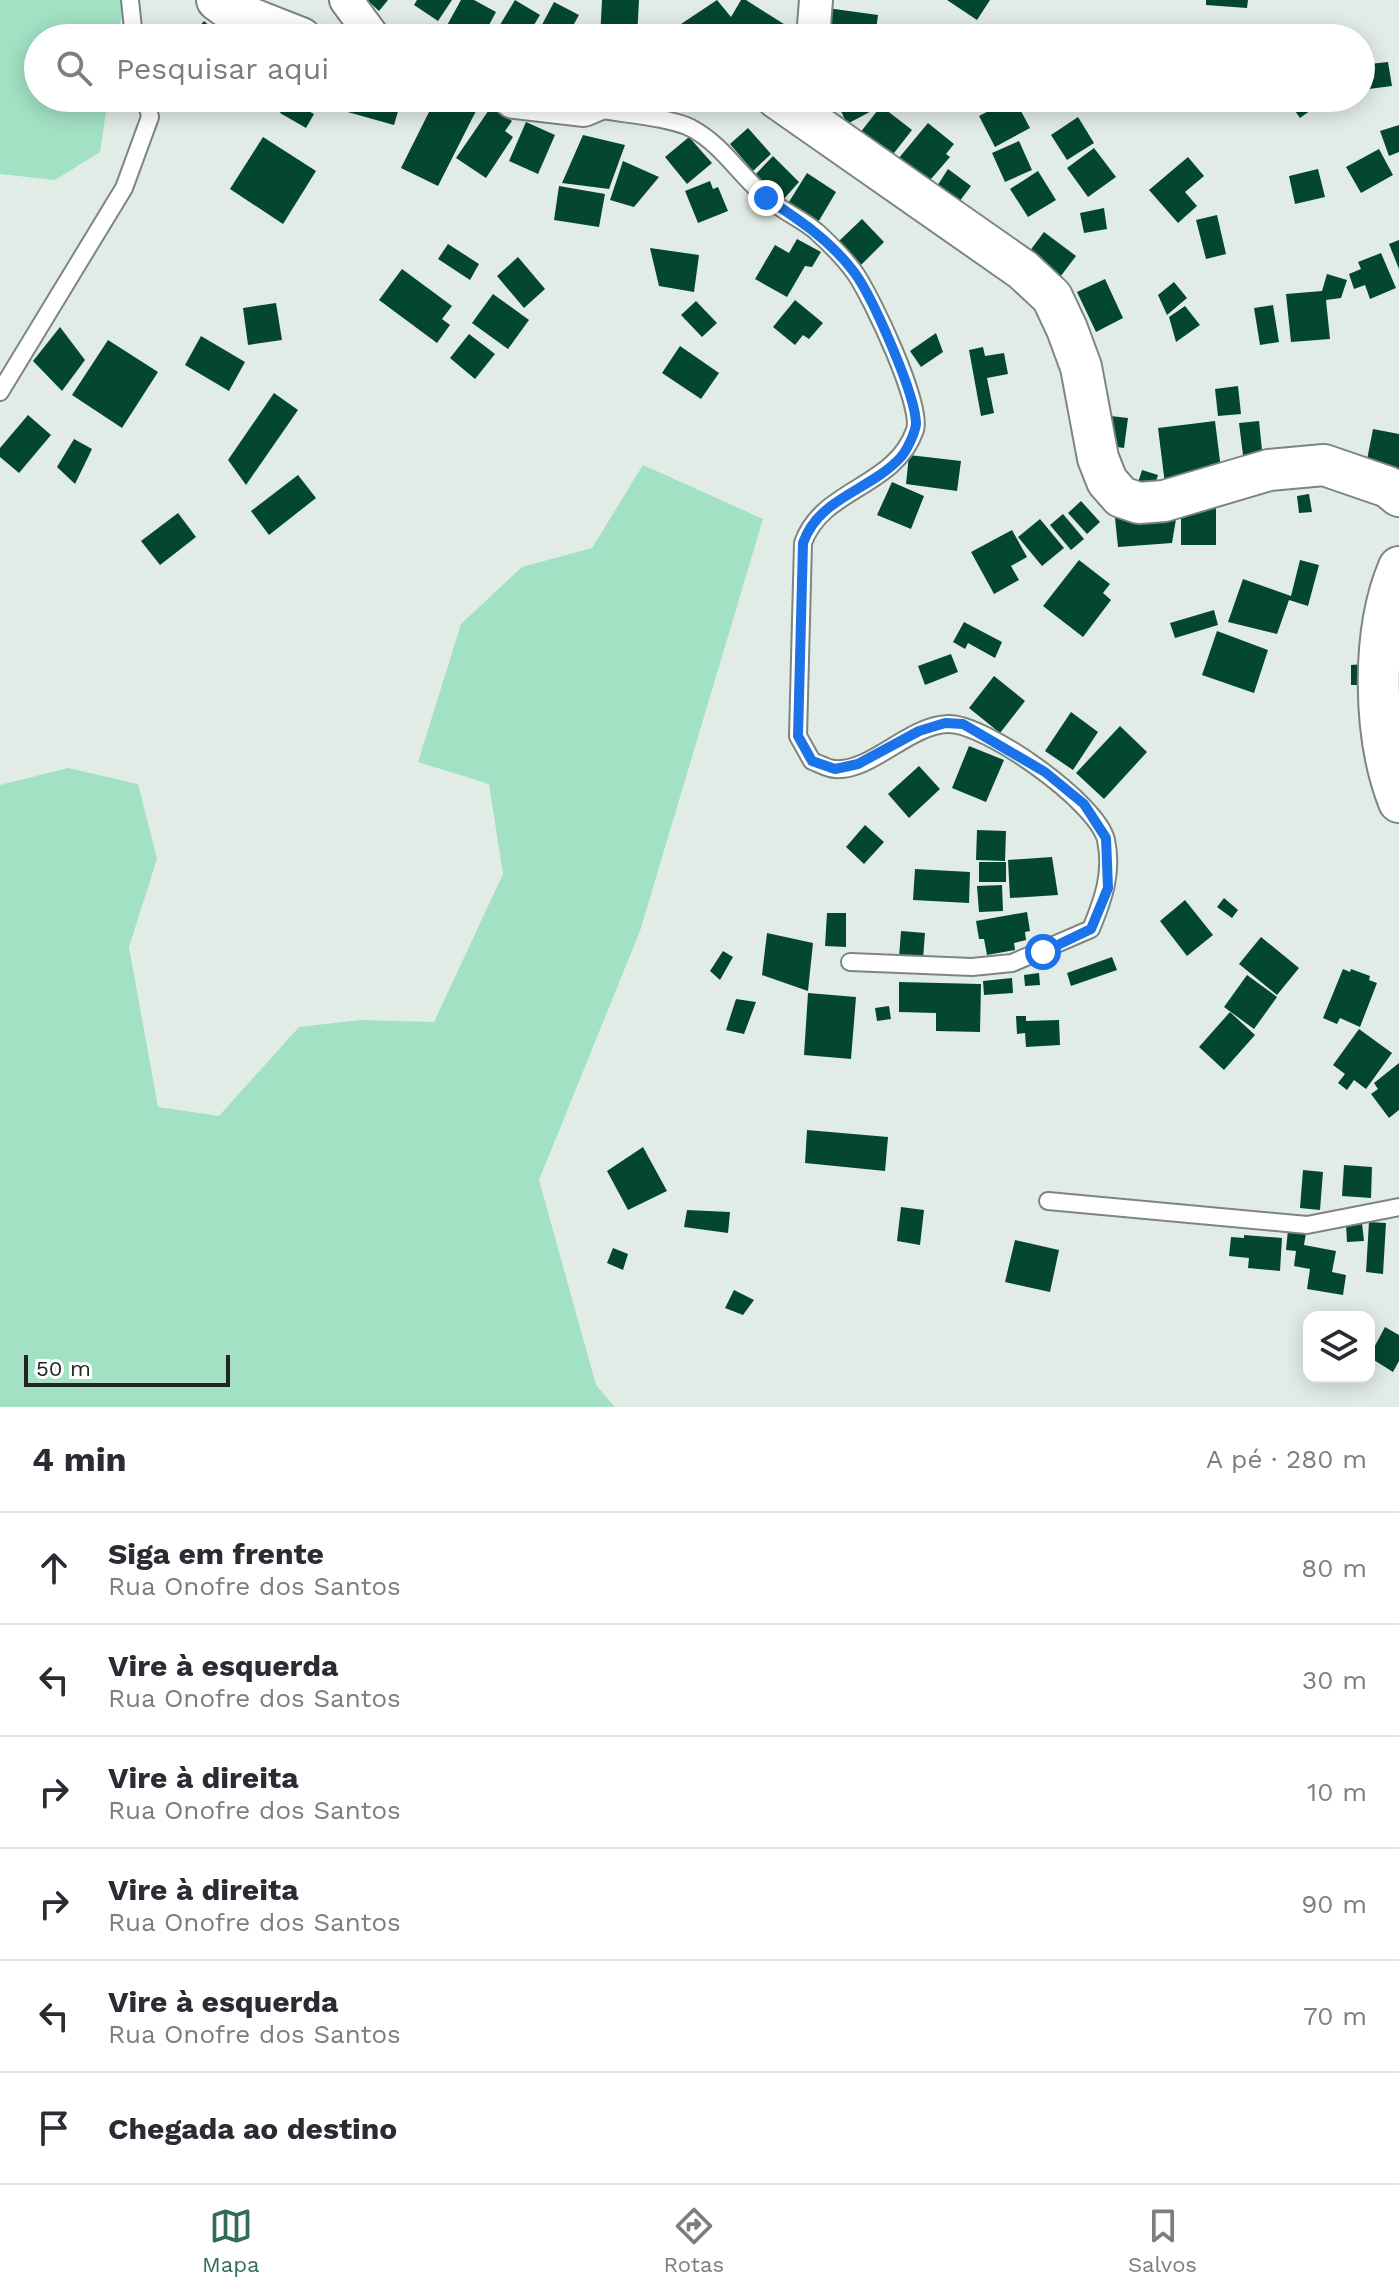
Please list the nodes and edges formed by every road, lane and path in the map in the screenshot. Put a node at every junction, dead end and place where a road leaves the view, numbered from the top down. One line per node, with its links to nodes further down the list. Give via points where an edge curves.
1 (130, 0): 5 (lane)
2 (217, 0): 6 (street)
3 (346, 0): 7 (street)
4 (816, 0): 8 (street)
5 (133, 24)
6 (265, 24)
7 (364, 24)
8 (814, 24)
9 (149, 112): 12 (lane, via 124,188)
10 (631, 112): 16 (lane, via 689,127 720,148 766,198 817,232 855,273 912,392 916,427 903,454 876,480 825,508 809,524 803,543 798,736 812,761 847,767 919,731 963,724 1045,772 1084,804 1106,838 1108,888 1091,929 1055,947 1012,963 972,967)
11 (797, 112): 13 (street, via 1023,270 1052,297 1081,367 1098,458 1121,497 1139,503 1164,501 1269,470 1324,465 1388,487)
12 (0, 392)
13 (1399, 496)
14 (1399, 567): 15 (street, via 1384,628 1379,717)
15 (1399, 802)
16 (850, 962)
17 (1048, 1201): 18 (lane, via 1307,1225)
18 (1399, 1207)

